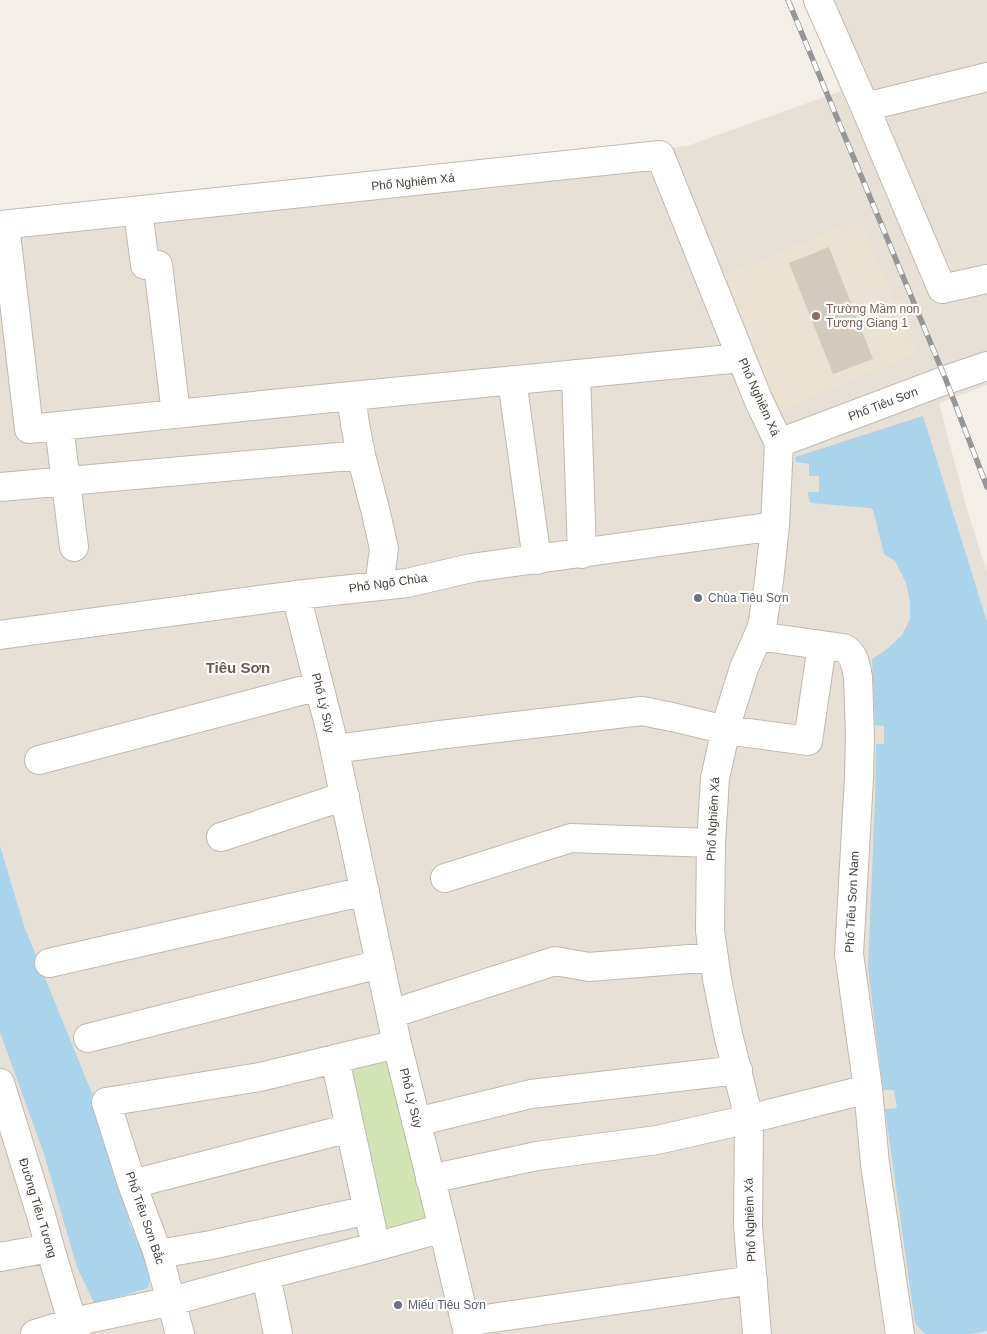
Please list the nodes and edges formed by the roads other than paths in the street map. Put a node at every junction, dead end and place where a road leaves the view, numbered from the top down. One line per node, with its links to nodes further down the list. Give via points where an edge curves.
1 (818, 0): 3 (street)
2 (987, 77): 3 (street)
3 (865, 107): 6 (street, via 942,289)
4 (138, 211): 5 (street, Phố Nghiêm Xá); 7 (street, Phố Nghiêm Xá, via 660,155); 12 (street, via 145,265 158,264)
5 (2, 225): 13 (street, via 30,429)
6 (987, 279)
7 (741, 358): 9 (street); 14 (street, Phố Nghiêm Xá)
8 (987, 366): 14 (street, Phố Tiêu Sơn)
9 (576, 374): 10 (street); 20 (street)
10 (512, 380): 11 (street); 21 (street)
11 (351, 396): 12 (street); 15 (street)
12 (176, 414): 13 (street)
13 (59, 426): 16 (street)
14 (779, 442): 18 (street, Phố Nghiêm Xá)
15 (361, 455): 16 (street); 22 (street, via 384,549)
16 (66, 481): 17 (street); 19 (street)
17 (0, 486)
18 (775, 526): 20 (street, Phố Ngõ Chùa); 25 (street, Phố Nghiêm Xá, via 762,627)
19 (74, 547)
20 (582, 554): 21 (street, Phố Ngõ Chùa)
21 (537, 560): 22 (street, Phố Ngõ Chùa, via 472,568)
22 (379, 586): 23 (street, Phố Ngõ Chùa)
23 (296, 595): 24 (street, Phố Ngõ Chùa); 27 (street, Phố Lý Súy)
24 (0, 635)
25 (758, 636): 26 (street, Phố Tiêu Sơn Nam); 28 (street, Phố Nghiêm Xá, via 744,668)
26 (822, 645): 28 (street, via 808,741); 45 (street, Phố Tiêu Sơn Nam, via 848,650 858,677 859,778 849,954)
27 (320, 686): 29 (street, Phố Lý Súy); 30 (street)
28 (726, 730): 29 (street, via 642,711); 33 (street, Phố Nghiêm Xá, via 715,778)
29 (335, 748): 31 (street, Phố Lý Súy)
30 (39, 760)
31 (345, 796): 32 (street); 35 (street, Phố Lý Súy)
32 (222, 837)
33 (711, 843): 34 (street, via 571,838); 36 (street, Phố Nghiêm Xá, via 710,931)
34 (445, 878)
35 (365, 892): 37 (street); 38 (street, Phố Lý Súy)
36 (714, 958): 39 (street, via 589,967 555,961); 43 (street, Phố Nghiêm Xá)
37 (48, 963)
38 (380, 964): 39 (street, Phố Lý Súy); 40 (street)
39 (391, 1014): 41 (street, Phố Lý Súy)
40 (88, 1038)
41 (398, 1044): 42 (street); 47 (street, Phố Lý Súy)
42 (335, 1059): 48 (street); 51 (street, Phố Tiêu Sơn Bắc, via 260,1077 106,1102)
43 (738, 1070): 46 (street, Phố Nghiêm Xá); 47 (street, via 531,1094)
44 (0, 1083): 49 (street, Đường Tiêu Tương)
45 (868, 1089): 46 (street); 67 (street, Phố Tiêu Sơn Nam, via 875,1164)
46 (749, 1119): 50 (street, via 657,1140 538,1156); 59 (street, Phố Nghiêm Xá, via 748,1226)
47 (416, 1122): 50 (street, Phố Lý Súy)
48 (350, 1128): 51 (street); 52 (street)
49 (10, 1150): 55 (street, Đường Tiêu Tương, via 41,1216)
50 (430, 1179): 53 (street, Phố Lý Súy)
51 (132, 1184): 56 (street, Phố Tiêu Sơn Bắc)
52 (368, 1210): 54 (street); 56 (street)
53 (443, 1228): 54 (street); 62 (street, Phố Lý Súy)
54 (375, 1247): 58 (street)
55 (50, 1248): 57 (street); 61 (street, Đường Tiêu Tương)
56 (158, 1254): 60 (street, Phố Tiêu Sơn Bắc)
57 (0, 1257)
58 (266, 1275): 60 (street); 65 (street)
59 (753, 1280): 62 (street); 66 (street, Phố Nghiêm Xá)
60 (172, 1301): 61 (street); 64 (street, Phố Tiêu Sơn Bắc)
61 (74, 1328): 63 (street)
62 (467, 1328)
63 (35, 1334)
64 (180, 1334)
65 (278, 1334)
66 (758, 1334)
67 (900, 1334)

